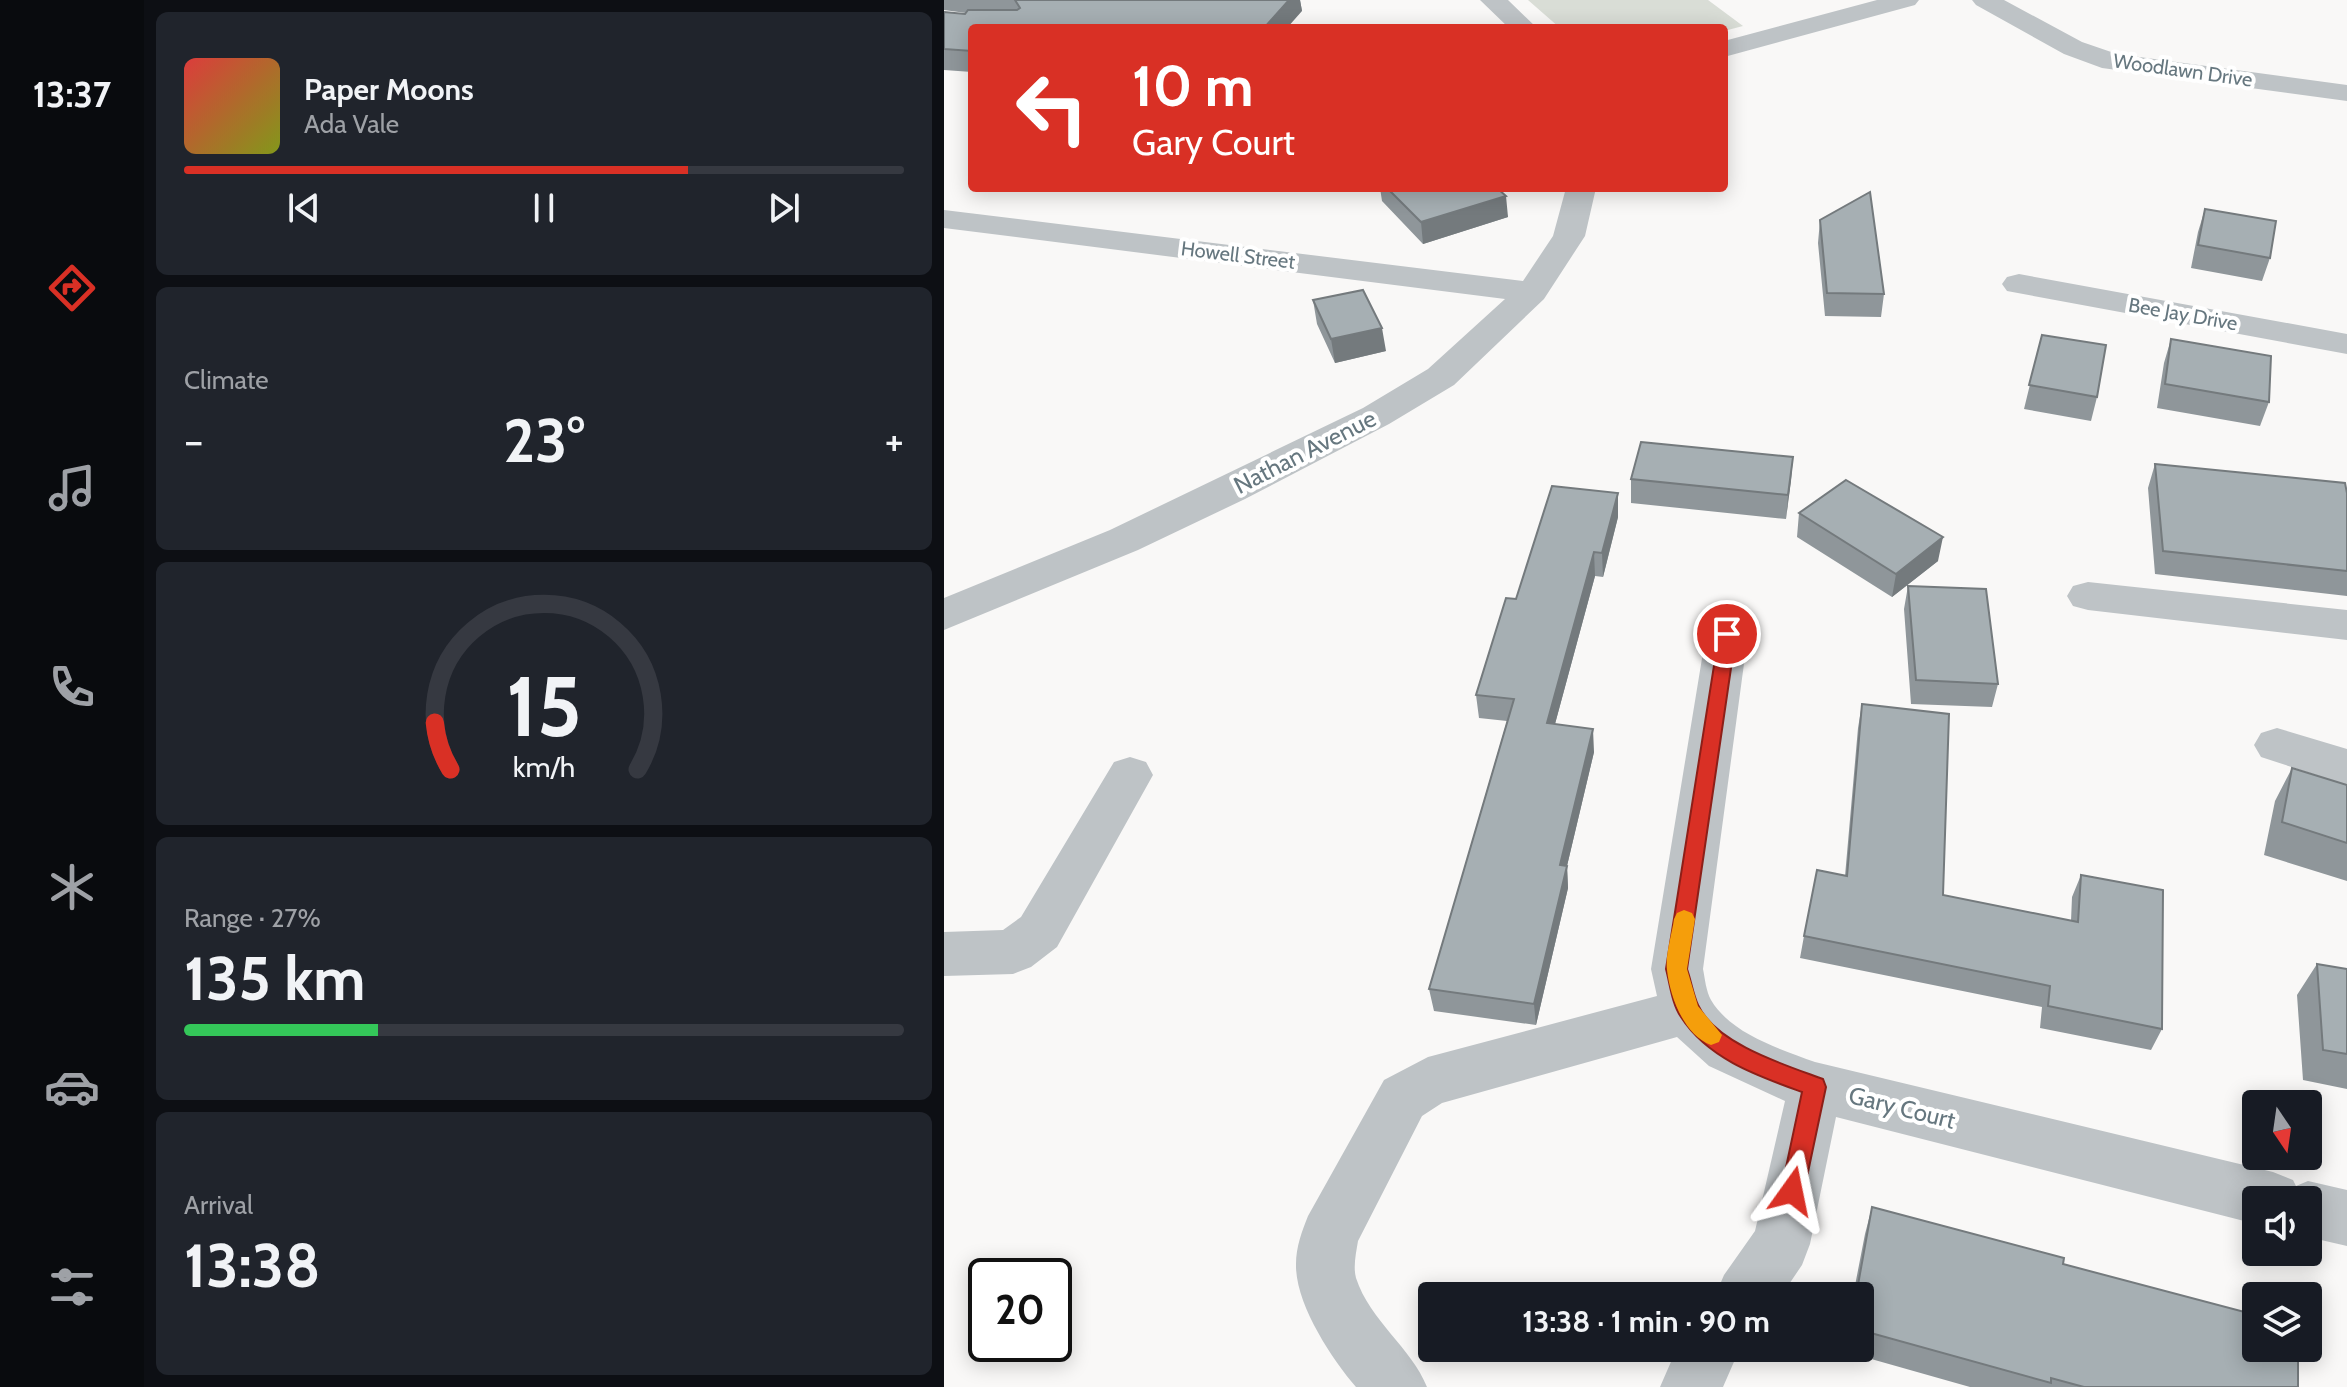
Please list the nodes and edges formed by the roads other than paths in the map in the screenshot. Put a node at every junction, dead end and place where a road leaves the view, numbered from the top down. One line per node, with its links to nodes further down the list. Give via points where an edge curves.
1 (1493, 0): 4 (street)
2 (1906, 0): 5 (street)
3 (1985, 0): 6 (street, Woodlawn Drive, via 2073,48 2112,62)
4 (1520, 24)
5 (1728, 48)
6 (2347, 93)
7 (1580, 192): 10 (street, Nathan Avenue, via 1569,236)
8 (944, 219): 10 (street, Howell Street)
9 (2019, 284): 11 (street, Bee Jay Drive)
10 (1532, 292): 13 (street, Nathan Avenue, via 1441,377 1376,416 1165,521)
11 (2347, 344)
12 (2088, 596): 14 (street)
13 (944, 615)
14 (2347, 625)
15 (1727, 634): 20 (street, Gary Court, via 1677,969)
16 (2277, 745): 17 (street)
17 (2347, 767)
18 (1130, 775): 19 (street, via 1039,932 1013,952)
19 (944, 954)
20 (1689, 1011): 21 (street, Gary Court, via 1718,1042 1755,1065); 27 (street, via 1428,1082 1403,1098 1329,1236 1325,1263 1327,1284 1356,1340)
21 (1815, 1087): 22 (street, Gary Court); 25 (street, via 1781,1244)
22 (2242, 1192)
23 (2322, 1212): 24 (street)
24 (2347, 1218)
25 (1755, 1282)
26 (1703, 1362): 28 (street)
27 (1396, 1387)
28 (1691, 1387)

